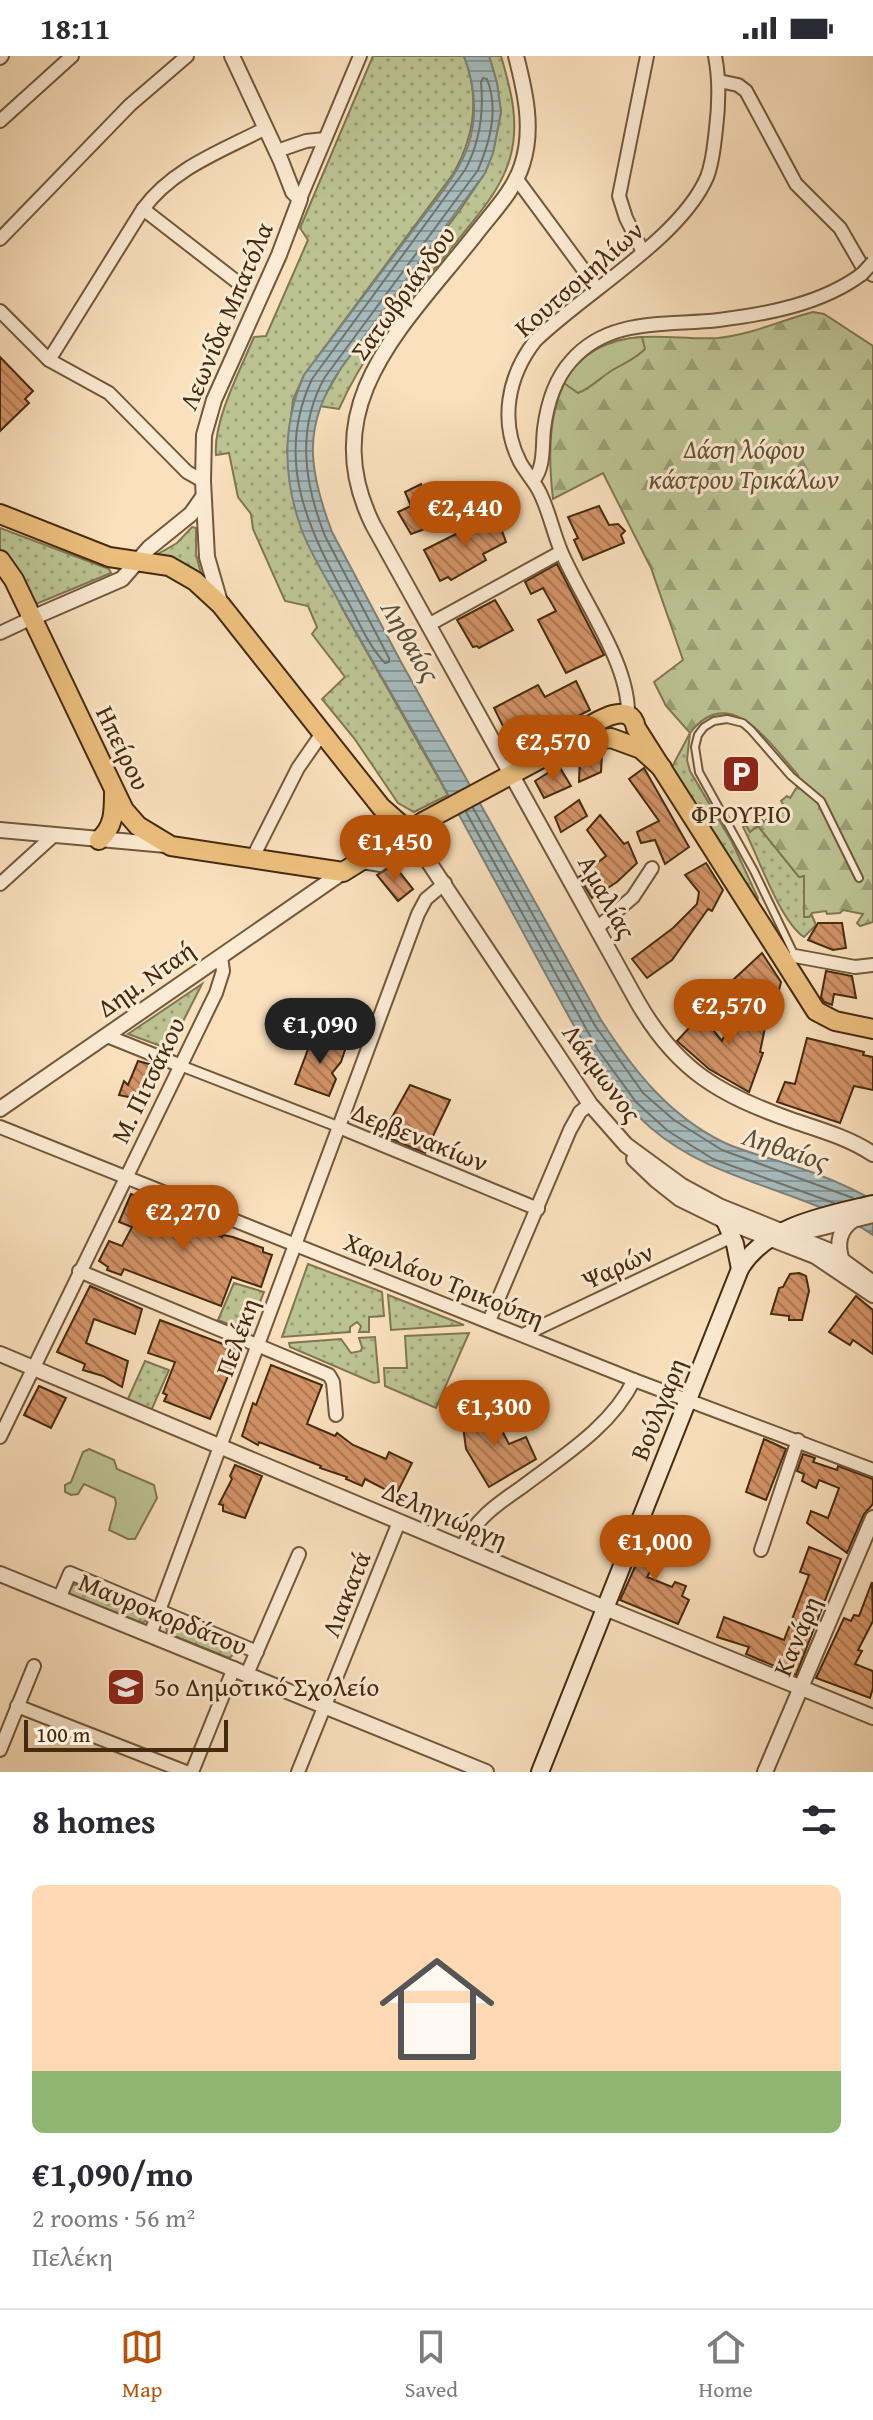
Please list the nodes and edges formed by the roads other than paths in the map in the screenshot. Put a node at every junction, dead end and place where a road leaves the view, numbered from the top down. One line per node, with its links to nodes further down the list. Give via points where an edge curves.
1 (72, 56): 9 (street)
2 (187, 56): 16 (street, via 130,105)
3 (232, 56): 10 (street)
4 (360, 56): 11 (street, Λεωνίδα Μπατόλα)
5 (516, 56): 13 (street, Σατωβριάνδου, via 528,126)
6 (647, 56): 17 (street, via 619,196)
7 (715, 56): 8 (street, Κουτσομηλίων)
8 (719, 81): 17 (street, Κουτσομηλίων, via 707,176 679,217); 19 (street, via 746,91 796,184 840,228)
9 (0, 121)
10 (266, 128): 12 (street); 15 (street, via 170,179)
11 (325, 139): 12 (street); 14 (street, Λεωνίδα Μπατόλα)
12 (277, 151): 14 (street)
13 (516, 178): 21 (street); 33 (street, Σατωβριάνδου, via 386,349 355,418 352,452 361,496)
14 (300, 199): 24 (street, Λεωνίδα Μπατόλα, via 209,413)
15 (143, 209): 20 (street); 23 (street)
16 (0, 239)
17 (643, 252): 21 (street, Κουτσομηλίων)
18 (873, 262): 19 (street, bridge)
19 (868, 274): 25 (street, via 792,307 718,320 633,326 589,344 557,382 546,414 540,470)
20 (241, 285)
21 (597, 288): 25 (street, Κουτσομηλίων, via 535,341 514,378 510,430)
22 (0, 311): 23 (street)
23 (49, 360): 24 (street, via 109,393 187,472)
24 (203, 481): 26 (street, Λεωνίδα Μπατόλα)
25 (533, 481): 28 (street, Κουτσομηλίων)
26 (203, 497): 30 (street); 31 (street, Λεωνίδα Μπατόλα, via 208,564)
27 (0, 514): 30 (main road, via 109,557)
28 (561, 552): 33 (street); 35 (street, Κουτσομηλίων, via 616,661 626,689)
29 (0, 560): 32 (main road, Ηπείρου)
30 (138, 562): 31 (main road, via 175,569); 32 (street, via 117,582)
31 (221, 605): 36 (main road)
32 (32, 618): 34 (street); 41 (main road, Ηπείρου)
33 (430, 624): 40 (street, Σατωβριάνδου)
34 (0, 633)
35 (625, 719): 37 (main road, via 631,738); 37 (main road, via 606,727); 38 (main road, via 563,741); 39 (main road)
36 (323, 732): 43 (main road, via 381,807); 47 (street, via 298,768)
37 (616, 740): 38 (main road, via 574,742); 39 (main road, via 644,751)
38 (549, 752): 40 (main road)
39 (662, 768): 57 (main road)
40 (506, 776): 43 (main road); 55 (street, Αμαλίας)
41 (114, 790): 45 (main road, via 112,822); 46 (main road, Ηπείρου, via 133,821)
42 (0, 830): 44 (street)
43 (410, 830): 49 (main road); 52 (street, Λάκμωνος)
44 (53, 836): 45 (street); 53 (street)
45 (99, 840): 46 (street)
46 (171, 846): 47 (main road, Ηπείρου)
47 (253, 857): 48 (main road, Ηπείρου)
48 (315, 867): 49 (main road, Ηπείρου); 54 (street)
49 (349, 868): 54 (street, Δημ. Νταή)
50 (652, 868): 55 (street, via 633,897)
51 (859, 878): 57 (lane, via 821,801 751,730 727,719 702,729 695,747 699,772 754,871)
52 (445, 883): 62 (street, Λάκμωνος); 65 (street, Πελέκη, via 418,914)
53 (0, 884)
54 (320, 889): 56 (street, Δημ. Νταή)
55 (597, 928): 67 (street, Αμαλίας, via 652,1025 692,1069 730,1097)
56 (221, 957): 60 (street, Δημ. Νταή); 61 (street, Μ. Πιτσάκου, via 216,993)
57 (792, 963): 58 (street); 59 (main road, via 808,1001 821,1015)
58 (873, 965)
59 (873, 1029)
60 (107, 1036): 61 (street, Δερβενακίων); 63 (street, Δημ. Νταή)
61 (179, 1065): 65 (street, Δερβενακίων); 68 (street, Μ. Πιτσάκου)
62 (590, 1104): 66 (street, Λάκμωνος); 71 (street, via 570,1130)
63 (0, 1109)
64 (0, 1127): 68 (street, Χαριλάου Τρικούπη)
65 (339, 1127): 71 (street, Δερβενακίων); 75 (street, Πελέκη)
66 (626, 1145): 73 (street, via 671,1193); 74 (street, Λάκμωνος, via 695,1194)
67 (873, 1154)
68 (124, 1178): 75 (street, Χαριλάου Τρικούπη); 78 (street, Μ. Πιτσάκου)
69 (873, 1189): 70 (main road)
70 (871, 1208): 72 (street); 74 (main road)
71 (538, 1209): 81 (street)
72 (854, 1220): 74 (street); 76 (street, via 843,1230)
73 (728, 1229): 74 (street); 77 (main road); 82 (street, Ψαρών)
74 (791, 1231): 76 (street, Λάκμωνος); 77 (main road, Βούλγαρη, via 751,1253); 80 (street)
75 (296, 1244): 81 (street, Χαριλάου Τρικούπη); 83 (street, Πελέκη)
76 (840, 1252): 79 (street, Λάκμωνος)
77 (740, 1269): 87 (main road, Βούλγαρη)
78 (79, 1271): 83 (street); 85 (street, Μ. Πιτσάκου)
79 (873, 1283)
80 (873, 1295)
81 (489, 1321): 82 (street, Χαριλάου Τρικούπη)
82 (523, 1335): 86 (street, Χαριλάου Τρικούπη)
83 (258, 1346): 88 (street, via 329,1375); 91 (street, Πελέκη)
84 (0, 1354): 85 (street, Δεληγιώργη)
85 (32, 1368): 89 (street, Μ. Πιτσάκου); 91 (street, Δεληγιώργη)
86 (634, 1380): 87 (street, Χαριλάου Τρικούπη); 95 (street, via 613,1413 481,1517)
87 (687, 1400): 90 (street, Χαριλάου Τρικούπη); 100 (main road, Βούλγαρη)
88 (336, 1415)
89 (0, 1437)
90 (798, 1440): 92 (street, Χαριλάου Τρικούπη); 96 (street)
91 (220, 1447): 94 (street, Δεληγιώργη); 101 (street, Πελέκη)
92 (873, 1470)
93 (873, 1518): 106 (street, Κανάρη)
94 (399, 1522): 95 (street, Δεληγιώργη); 107 (street, Λιακατά)
95 (462, 1548): 100 (street, Δεληγιώργη)
96 (761, 1550)
97 (299, 1554): 103 (street)
98 (0, 1574): 99 (street, Μαυροκορδάτου)
99 (59, 1599): 101 (street, via 70,1573); 102 (street, Μαυροκορδάτου)
100 (605, 1608): 106 (street, Δεληγιώργη); 114 (main road, Βούλγαρη)
101 (159, 1610): 102 (street, Πελέκη); 103 (street)
102 (150, 1635): 105 (street, Μαυροκορδάτου)
103 (257, 1652): 105 (street)
104 (34, 1666): 108 (street)
105 (241, 1671): 107 (street, Μαυροκορδάτου); 111 (street)
106 (801, 1688): 109 (street, Δεληγιώργη); 115 (street, Κανάρη)
107 (326, 1705): 112 (street, Λιακατά); 113 (street, Μαυροκορδάτου)
108 (17, 1706): 110 (street); 111 (street)
109 (873, 1717)
110 (0, 1750)
111 (189, 1772)
112 (298, 1772)
113 (486, 1772)
114 (540, 1772)
115 (765, 1772)

